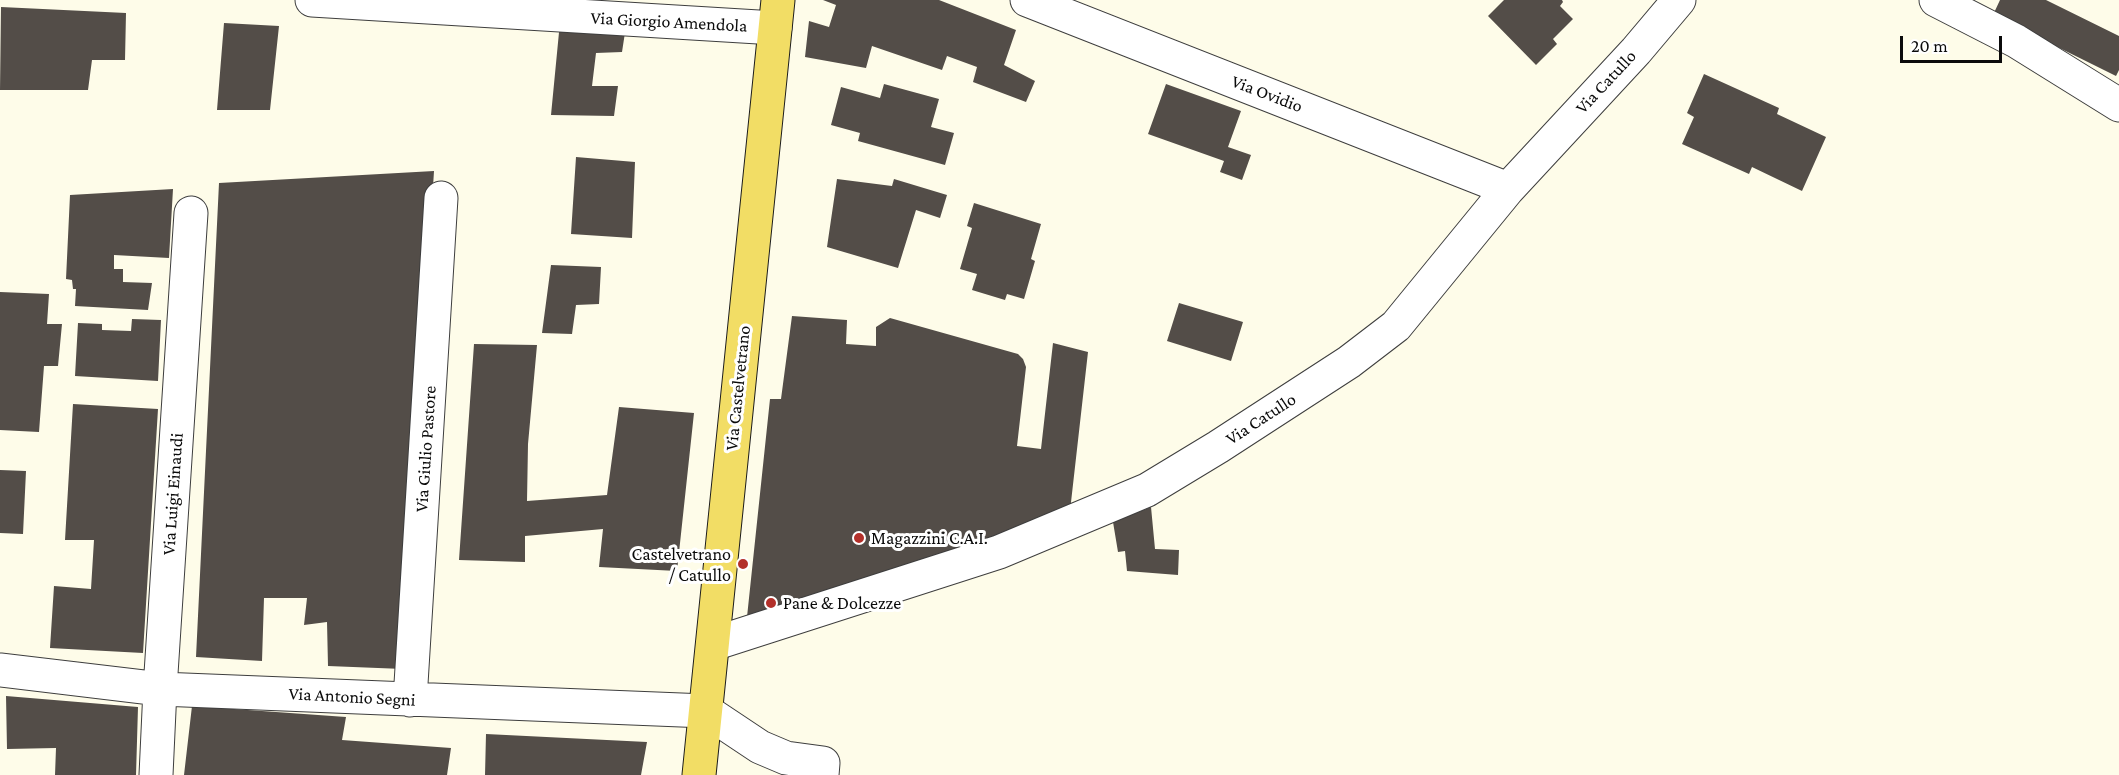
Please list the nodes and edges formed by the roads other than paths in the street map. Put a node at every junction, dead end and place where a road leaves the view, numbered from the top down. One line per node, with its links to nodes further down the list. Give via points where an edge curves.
1 (312, 0): 5 (street, Via Giorgio Amendola)
2 (1679, 0): 7 (street, Via Catullo)
3 (1936, 0): 6 (street, via 2016,41)
4 (1034, 3): 7 (street, Via Ovidio)
5 (776, 14): 10 (main road, Via Castelvetrano)
6 (2119, 105)
7 (1508, 189): 10 (street, Via Catullo, via 1396,326 1349,362 1148,490 999,552)
8 (441, 198): 13 (street, Via Giulio Pastore)
9 (191, 213): 12 (street, Via Luigi Einaudi)
10 (713, 644): 14 (main road, Via Castelvetrano)
11 (0, 670): 12 (street, Via Antonio Segni)
12 (160, 688): 13 (street, Via Antonio Segni); 16 (street, Via Luigi Einaudi)
13 (410, 700): 14 (street, Via Antonio Segni)
14 (706, 711): 15 (street); 17 (main road, Via Castelvetrano)
15 (771, 764): 18 (street, via 823,763)
16 (156, 775)
17 (699, 775)
18 (822, 775)

